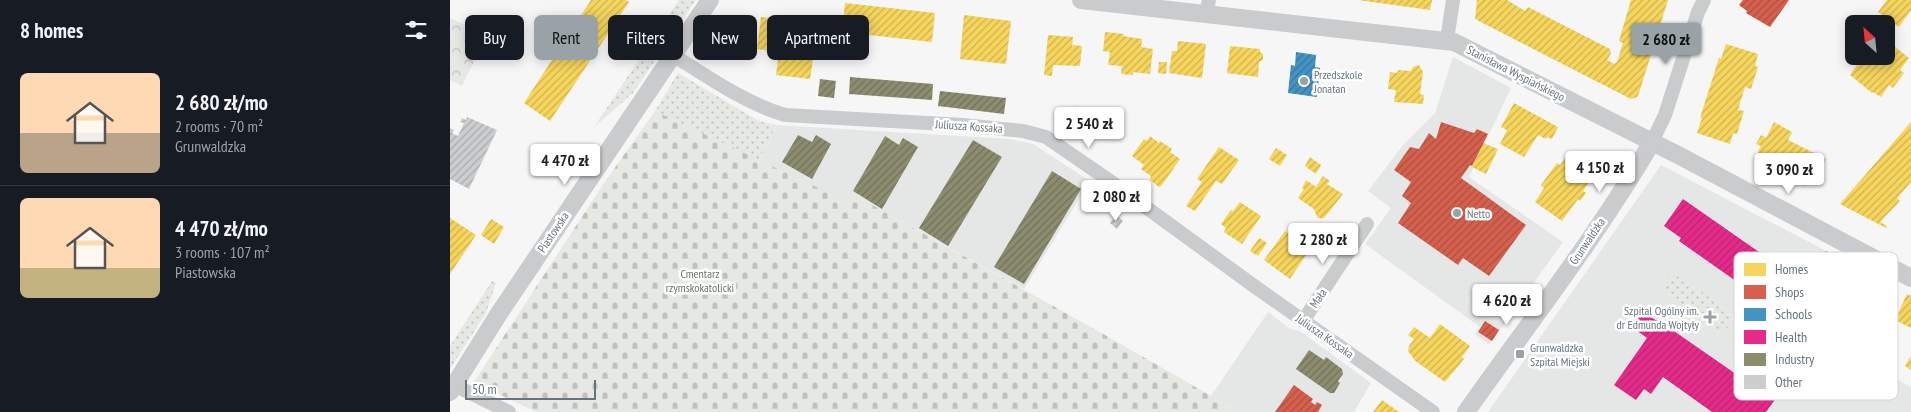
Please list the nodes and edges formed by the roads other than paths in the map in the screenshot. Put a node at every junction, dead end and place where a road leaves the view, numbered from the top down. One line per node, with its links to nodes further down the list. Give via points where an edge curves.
1 (710, 0): 6 (street, Piastowska)
2 (1081, 0): 5 (street, Stanisława Wyspiańskiego)
3 (1453, 0): 7 (street)
4 (1704, 0): 10 (street, Grunwaldzka, via 1665,114)
5 (1207, 7): 7 (street, Stanisława Wyspiańskiego)
6 (683, 40)
7 (1447, 40): 10 (street, Stanisława Wyspiańskiego)
8 (670, 60): 16 (street, Piastowska)
9 (681, 60): 15 (street, Juliusza Kossaka, via 747,99 785,115 963,125 1023,131 1046,137)
10 (1652, 142): 12 (street, Stanisława Wyspiańskiego); 19 (street, Grunwaldzka, via 1575,259)
11 (1367, 224): 15 (street, Mała)
12 (1861, 252)
13 (1898, 271): 14 (street, Stanisława Wyspiańskiego)
14 (1911, 278)
15 (1303, 321): 18 (street, Juliusza Kossaka)
16 (452, 388): 17 (street)
17 (509, 412)
18 (1433, 412)
19 (1466, 412)

